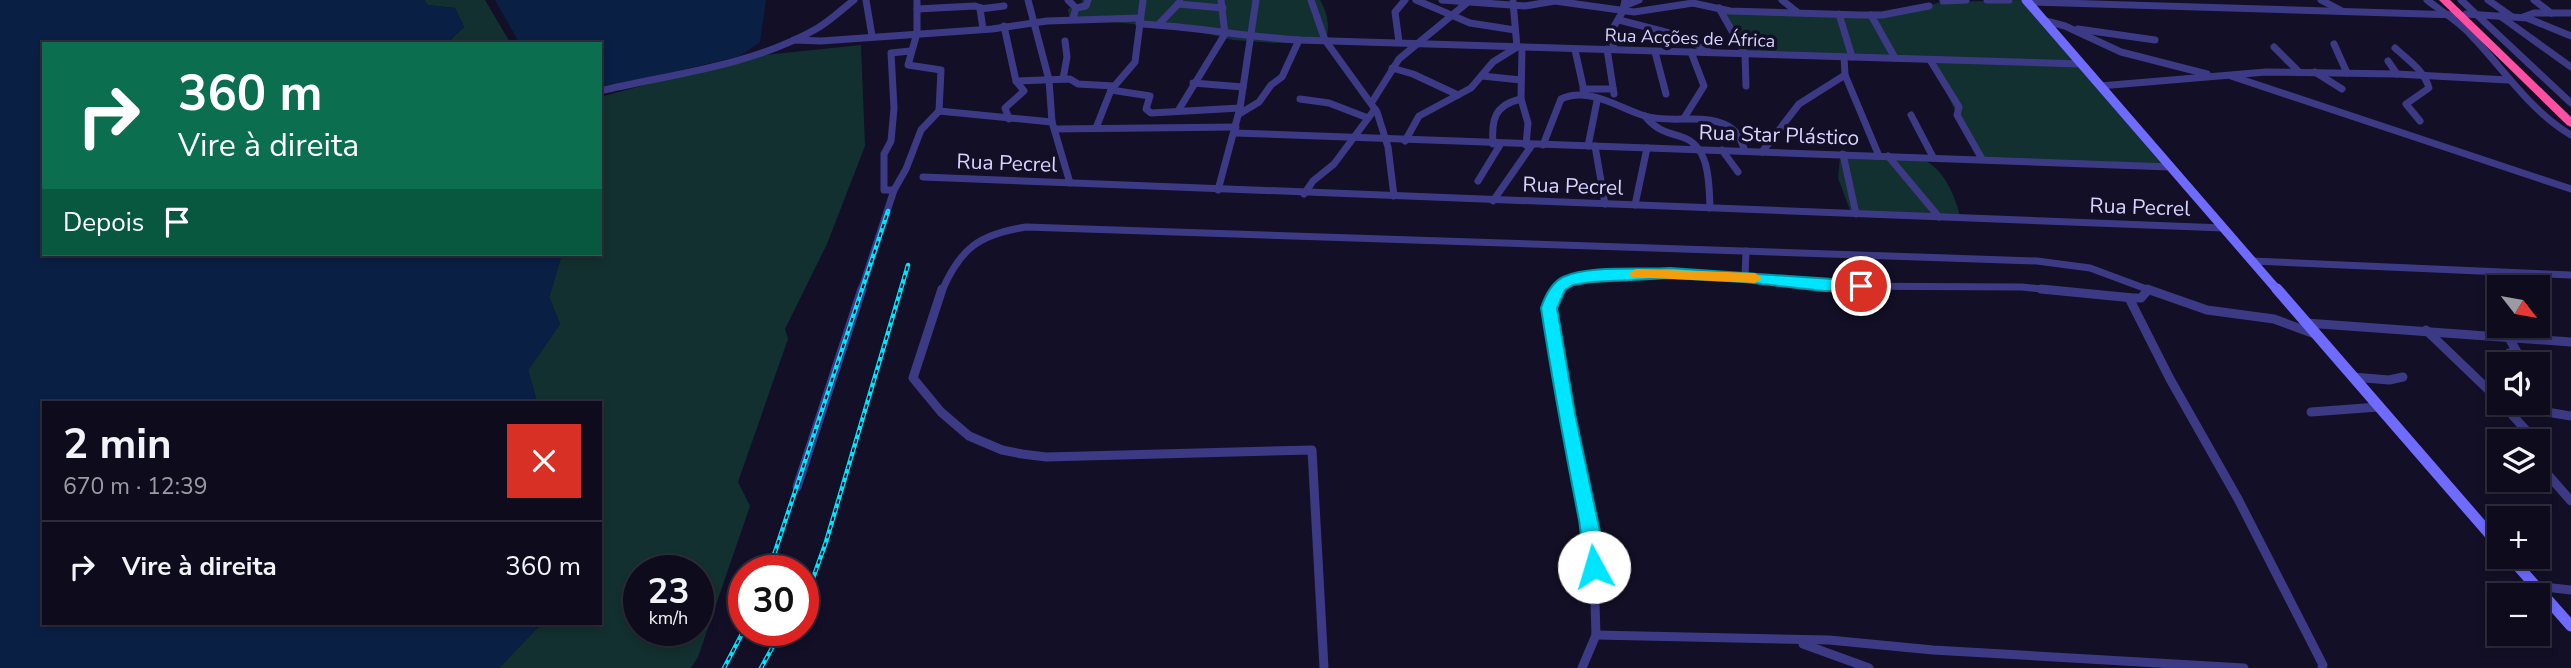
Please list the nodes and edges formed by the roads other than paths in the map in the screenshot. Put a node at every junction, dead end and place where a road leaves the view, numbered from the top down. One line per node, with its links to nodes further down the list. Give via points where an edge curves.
1 (854, 0): 66 (street)
2 (866, 0): 63 (street)
3 (917, 0): 39 (street)
4 (1028, 0): 55 (street)
5 (1068, 0): 36 (street)
6 (1088, 0): 36 (street, via 1086,6)
7 (1143, 0): 53 (street)
8 (1221, 0): 37 (street)
9 (1256, 0): 65 (street)
10 (1311, 0): 68 (street)
11 (1405, 0): 71 (street, via 1395,12)
12 (1416, 0): 45 (street)
13 (1442, 0): 27 (street)
14 (1550, 0): 31 (street, via 1539,5); 33 (street)
15 (1639, 0): 33 (street)
16 (1782, 0): 41 (street)
17 (1966, 0): 28 (street)
18 (1987, 0): 19 (street)
19 (2009, 0)
20 (2322, 0): 40 (street)
21 (2427, 0): 47 (street)
22 (2444, 0): 47 (highway)
23 (2451, 0): 47 (highway)
24 (2461, 0): 47 (street)
25 (2488, 0): 49 (street)
26 (2534, 0): 42 (street)
27 (1468, 1): 31 (street); 45 (street)
28 (1943, 1)
29 (2027, 1): 40 (street); 54 (main road)
30 (1180, 2): 37 (street); 56 (street)
31 (1513, 3): 60 (street)
32 (1004, 6): 35 (street)
33 (1624, 6): 38 (street, via 1642,11 1684,3); 52 (street)
34 (1929, 6): 46 (street)
35 (982, 8): 39 (street); 59 (street)
36 (1076, 8): 51 (street)
37 (1223, 8): 62 (street)
38 (1718, 8): 41 (street); 83 (street)
39 (917, 9): 61 (street)
40 (2342, 11): 47 (street)
41 (1797, 12): 44 (street)
42 (2551, 13): 43 (street); 50 (street)
43 (2571, 13)
44 (1839, 14): 46 (street); 84 (street)
45 (1452, 15): 60 (street, via 1477,25); 72 (street)
46 (1871, 15): 85 (street)
47 (2462, 15): 48 (street); 103 (street, via 2469,33); 118 (street); 124 (highway); 130 (highway)
48 (2500, 16): 49 (street); 89 (street)
49 (2513, 17): 50 (street)
50 (2523, 17): 64 (street)
51 (1073, 18): 53 (street, Rua Acções de África); 55 (street, Rua Acções de África)
52 (1619, 20): 77 (street, via 1610,33); 82 (street, via 1681,36)
53 (1140, 21): 56 (street, Rua Acções de África); 109 (street, via 1135,62)
54 (2046, 21): 58 (street); 88 (main road)
55 (1035, 23): 57 (street, Rua Acções de África); 101 (street)
56 (1159, 24): 62 (street, Rua Acções de África)
57 (1004, 26): 59 (street, Rua Acções de África); 104 (street)
58 (2071, 28): 69 (street); 99 (street, via 2113,50)
59 (983, 29): 61 (street, Rua Acções de África)
60 (1515, 30): 74 (street)
61 (917, 33): 63 (street, Rua Acções de África); 79 (street)
62 (1225, 34): 65 (street, Rua Acções de África); 105 (street)
63 (872, 36): 66 (street, Rua Acções de África)
64 (2571, 36)
65 (1250, 37): 67 (street, Rua Acções de África); 108 (street)
66 (794, 40): 111 (street)
67 (1299, 40): 68 (street, Rua Acções de África); 122 (street, via 1282,77 1259,102)
68 (1325, 40): 71 (street, Rua Acções de África); 119 (street)
69 (2155, 40)
70 (1065, 41): 100 (street)
71 (1399, 42): 72 (street, Rua Acções de África)
72 (1417, 43): 74 (street, Rua Acções de África); 90 (street)
73 (2334, 44): 94 (street)
74 (1519, 47): 78 (street, Rua Acções de África); 98 (street, via 1493,62); 102 (street)
75 (2274, 47): 91 (street)
76 (2395, 48): 97 (street)
77 (1611, 49): 78 (street, Rua Acções de África); 80 (street, Rua Acções de África); 112 (street, via 1614,91)
78 (1575, 50): 112 (street)
79 (911, 51): 120 (street, via 909,66 941,70); 158 (street, via 891,53 894,108 882,180 884,190)
80 (1655, 52): 81 (street, Rua Acções de África); 113 (street)
81 (1691, 52): 82 (street, Rua Acções de África); 127 (street, via 1704,86)
82 (1710, 52): 83 (street, Rua Acções de África)
83 (1745, 54): 84 (street, Rua Acções de África); 106 (street)
84 (1848, 57): 85 (street, Rua Acções de África); 96 (street)
85 (1895, 58): 86 (street, Rua Acções de África)
86 (1930, 60): 88 (street, Rua Acções de África); 151 (street, via 1959,107 1957,115)
87 (2388, 61): 95 (street)
88 (2081, 64): 107 (main road)
89 (2571, 67)
90 (1392, 68): 114 (street); 119 (street)
91 (2299, 72): 92 (street); 93 (street)
92 (2315, 72): 94 (street); 110 (street)
93 (2225, 74): 99 (street); 157 (street)
94 (2347, 74): 95 (street)
95 (2397, 74): 97 (street)
96 (1845, 75): 146 (street, via 1799,104); 148 (street)
97 (2424, 75): 103 (street); 129 (street, via 2429,88 2406,104)
98 (1482, 76): 102 (street); 114 (street)
99 (2213, 76): 107 (street)
100 (1063, 79): 101 (street); 109 (street)
101 (1049, 80): 104 (street); 131 (street)
102 (1521, 80): 116 (street)
103 (2508, 80): 134 (street, via 2551,123)
104 (1016, 81): 128 (street, via 1024,92 1005,108)
105 (1193, 83): 108 (street); 121 (street)
106 (1746, 86)
107 (2100, 86): 152 (main road)
108 (1243, 87): 122 (street)
109 (1113, 88): 121 (street, via 1150,96 1149,113); 132 (street)
110 (2342, 89)
111 (602, 91)
112 (1584, 92): 117 (street); 140 (street, via 1564,95)
113 (1666, 94)
114 (1458, 95): 137 (street, via 1419,116)
115 (1300, 99): 126 (street)
116 (1521, 99): 138 (street, via 1504,103 1492,120); 139 (street)
117 (1597, 100): 125 (street, via 1618,103); 141 (street)
118 (2571, 103)
119 (1373, 106): 126 (street); 136 (street)
120 (939, 111): 128 (street, Rua Star Plástico); 158 (street, via 921,130)
121 (1178, 111): 122 (street)
122 (1239, 111): 133 (street)
123 (1911, 115): 150 (street)
124 (2571, 115)
125 (1645, 116): 127 (street); 143 (street, via 1658,132 1685,137)
126 (1368, 118): 135 (street)
127 (1684, 118): 145 (street, via 1727,126 1741,139)
128 (1009, 119): 131 (street, Rua Star Plástico)
129 (2420, 121)
130 (2571, 122)
131 (1054, 126): 132 (street, Rua Star Plástico); 156 (street)
132 (1096, 128): 133 (street, Rua Star Plástico)
133 (1236, 130): 135 (street, Rua Star Plástico); 159 (street)
134 (2571, 135)
135 (1355, 137): 136 (street, Rua Star Plástico); 160 (street)
136 (1387, 140): 137 (street, Rua Star Plástico); 161 (street)
137 (1405, 141): 138 (street, Rua Star Plástico)
138 (1497, 145): 139 (street, Rua Star Plástico); 155 (street)
139 (1529, 145): 140 (street, Rua Star Plástico); 162 (street)
140 (1543, 145): 141 (street, Rua Star Plástico)
141 (1591, 146): 142 (street, Rua Star Plástico); 163 (street)
142 (1647, 148): 143 (street, Rua Star Plástico); 164 (street)
143 (1700, 149): 144 (street, Rua Star Plástico); 165 (street)
144 (1722, 150): 145 (street, Rua Star Plástico); 153 (street)
145 (1745, 151): 146 (street, Rua Star Plástico)
146 (1762, 152): 147 (street, Rua Star Plástico)
147 (1843, 154): 148 (street, Rua Star Plástico); 166 (street)
148 (1879, 156): 149 (street, Rua Star Plástico)
149 (1888, 156): 150 (street, Rua Star Plástico); 167 (street)
150 (1933, 157): 151 (street, Rua Star Plástico)
151 (1982, 159): 152 (street, Rua Star Plástico)
152 (2170, 167): 168 (main road)
153 (1738, 172)
154 (923, 177): 156 (street, Rua Pecrel)
155 (1478, 181)
156 (1070, 183): 159 (street, Rua Pecrel)
157 (2571, 189)
158 (894, 190): 193 (street)
159 (1218, 190): 160 (street, Rua Pecrel)
160 (1304, 194): 161 (street, Rua Pecrel)
161 (1394, 196): 162 (street, Rua Pecrel)
162 (1493, 201): 163 (street, Rua Pecrel)
163 (1605, 204): 164 (street, Rua Pecrel)
164 (1635, 205): 165 (street, Rua Pecrel)
165 (1710, 208): 166 (street, Rua Pecrel)
166 (1856, 214): 167 (street, Rua Pecrel)
167 (1939, 217): 168 (street, Rua Pecrel)
168 (2222, 228): 170 (main road)
169 (1746, 251): 172 (street); 173 (street, via 2078,265); 204 (street, via 1026,227 991,234 958,257 913,378 937,409 973,440 1018,455 1046,457 1312,450)
170 (2252, 261): 171 (street); 175 (main road)
171 (2571, 275)
172 (1745, 277): 174 (street, via 1824,286 2022,287); 202 (street, via 1670,273 1591,277 1569,281 1552,296 1549,308 1566,414 1593,541)
173 (2147, 290): 174 (street, via 2141,298); 176 (street, via 2216,312)
174 (2129, 298): 208 (street)
175 (2288, 302): 176 (street); 177 (main road)
176 (2272, 317): 180 (street)
177 (2306, 323): 178 (street); 180 (main road)
178 (2426, 330): 179 (street); 185 (street)
179 (2487, 335)
180 (2316, 336): 183 (main road)
181 (2521, 338): 182 (street)
182 (2571, 342)
183 (2353, 377): 184 (street); 186 (main road)
184 (2403, 377)
185 (2487, 389)
186 (2378, 407): 187 (street); 195 (main road)
187 (2311, 412)
188 (2550, 412): 190 (street)
189 (2512, 415): 191 (street)
190 (2571, 416)
191 (2525, 429)
192 (2550, 477): 194 (street)
193 (797, 487)
194 (2571, 501)
195 (2487, 531)
196 (2520, 569): 197 (main road)
197 (2532, 583)
198 (2550, 588): 199 (street)
199 (2571, 590)
200 (2550, 603): 201 (main road)
201 (2571, 626)
202 (1596, 635): 203 (street); 205 (street)
203 (1790, 640): 206 (street); 207 (street)
204 (1324, 668)
205 (1582, 668)
206 (1869, 668)
207 (2244, 668)
208 (2322, 668)

